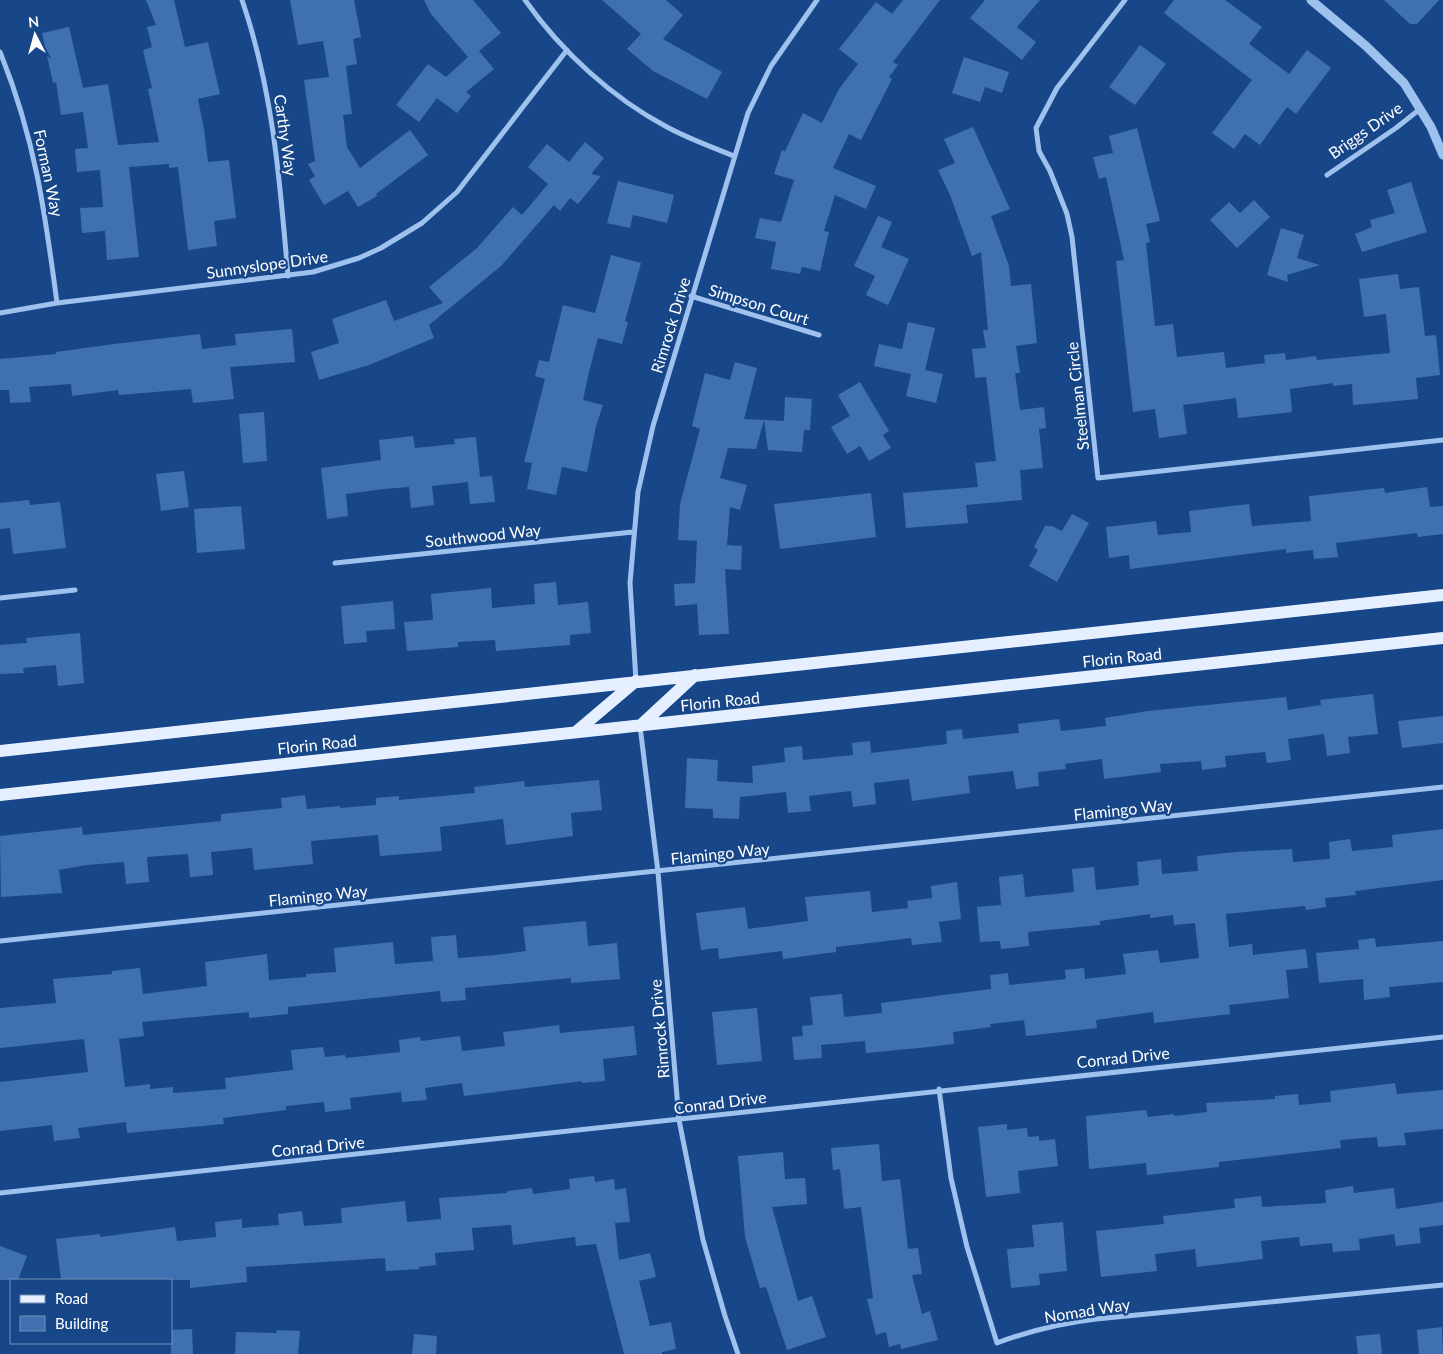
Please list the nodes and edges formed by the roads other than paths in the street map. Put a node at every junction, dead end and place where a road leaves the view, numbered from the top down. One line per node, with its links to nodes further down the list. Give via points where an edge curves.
1 (242, 0): 12 (street, Carthy Way, via 260,57 273,119)
2 (525, 0): 6 (street)
3 (817, 0): 10 (street, Rimrock Drive, via 771,66 748,113)
4 (1125, 0): 17 (street, Steelman Circle, via 1057,88 1036,128 1039,151 1067,214 1072,237 1098,478)
5 (1311, 0): 8 (street, Briggs Drive, via 1404,82)
6 (567, 50): 10 (street, via 604,85 645,115 691,139); 12 (street, Sunnyslope Drive, via 473,174 422,223 402,237 359,258)
7 (0, 52): 14 (street, Forman Way, via 31,142 44,202)
8 (1420, 108): 9 (street, Briggs Drive); 11 (street, Briggs Drive)
9 (1443, 155)
10 (734, 156): 13 (street, Rimrock Drive)
11 (1327, 175)
12 (288, 276): 14 (street, Sunnyslope Drive)
13 (692, 296): 16 (street, Simpson Court); 18 (street, Rimrock Drive, via 653,426 638,492)
14 (57, 303): 15 (street, Sunnyslope Drive)
15 (0, 313)
16 (819, 335)
17 (1443, 440)
18 (633, 532): 19 (street, Southwood Way); 25 (street, Rimrock Drive, via 630,583)
19 (335, 563)
20 (76, 590): 22 (street)
21 (1443, 595): 24 (main road, Florin Road)
22 (0, 598)
23 (1443, 638): 26 (main road, Florin Road)
24 (695, 675): 25 (main road, Florin Road); 26 (main road)
25 (636, 681): 27 (main road); 28 (main road, Florin Road)
26 (640, 726): 27 (main road, Florin Road); 31 (street, Rimrock Drive)
27 (577, 731): 30 (main road, Florin Road)
28 (0, 751)
29 (1443, 787): 31 (street, Flamingo Way)
30 (0, 795)
31 (658, 872): 32 (street, Flamingo Way); 35 (street, Rimrock Drive)
32 (0, 941)
33 (1443, 1037): 34 (street, Conrad Drive)
34 (939, 1089): 35 (street, Conrad Drive); 37 (street, Nomad Way, via 951,1178 966,1247 997,1343 1029,1332 1096,1319)
35 (679, 1120): 36 (street, Conrad Drive); 38 (street, Rimrock Drive, via 703,1240)
36 (0, 1193)
37 (1443, 1285)
38 (738, 1354)

